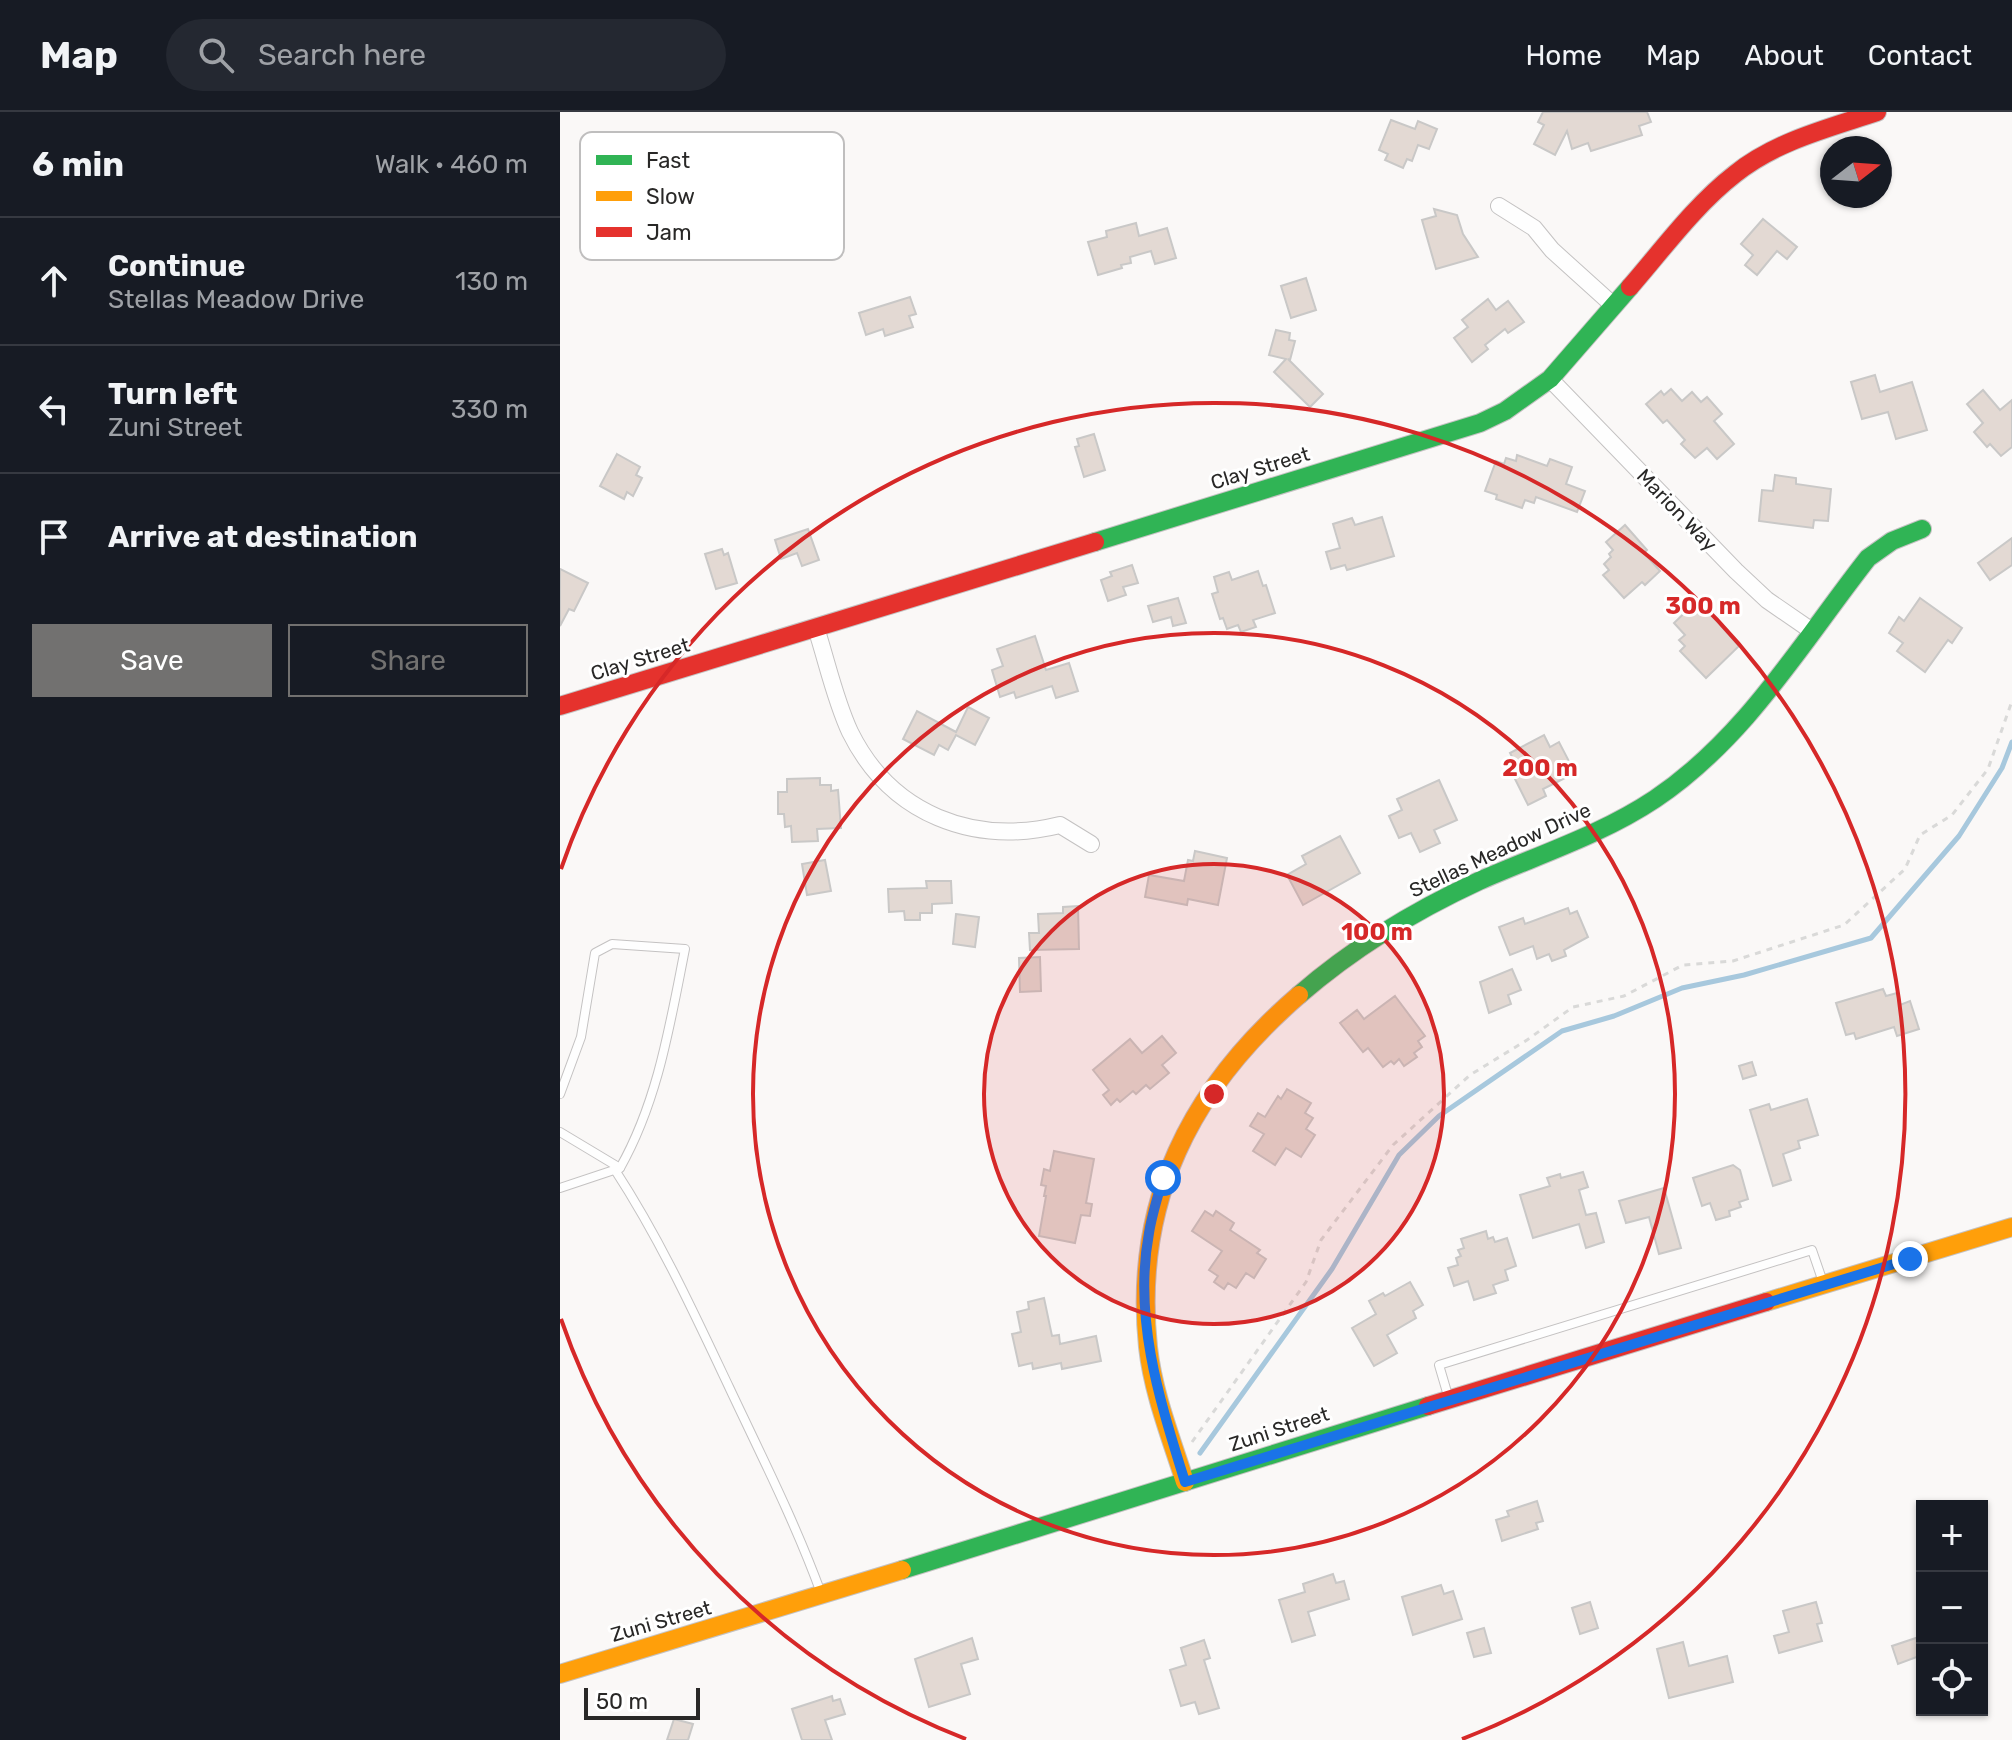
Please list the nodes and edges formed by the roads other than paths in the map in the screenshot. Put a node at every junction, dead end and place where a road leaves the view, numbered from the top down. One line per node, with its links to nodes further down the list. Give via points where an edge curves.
1 (1877, 112): 3 (street, Clay Street, via 1791,141 1737,172)
2 (1499, 206): 3 (street, via 1534,228)
3 (1614, 306): 4 (street, Clay Street)
4 (1550, 379): 6 (street, Clay Street, via 1480,423); 7 (street, Marion Way, via 1736,571)
5 (1922, 529): 7 (street, Stellas Meadow Drive, via 1868,558)
6 (816, 628): 8 (street, Clay Street); 9 (street, via 849,729 871,765 900,795 956,825 998,833 1060,825)
7 (1812, 631): 17 (street, Stellas Meadow Drive, via 1727,739 1679,782 1576,842 1452,894 1378,935 1297,995 1241,1049 1212,1086 1163,1178 1146,1253 1148,1346)
8 (560, 706)
9 (1091, 844)
10 (560, 1094): 12 (lane, via 581,1037 595,953 612,944 685,949 664,1058 636,1140)
11 (560, 1132): 12 (lane)
12 (618, 1169): 13 (lane); 18 (lane, via 648,1220 802,1541)
13 (560, 1188)
14 (2012, 1227): 15 (street, Zuni Street)
15 (1824, 1286): 16 (street, Zuni Street); 16 (lane, via 1812,1250 1439,1365)
16 (1449, 1400): 17 (street, Zuni Street)
17 (1185, 1482): 18 (street, Zuni Street)
18 (822, 1596): 19 (street, Zuni Street)
19 (560, 1674)

